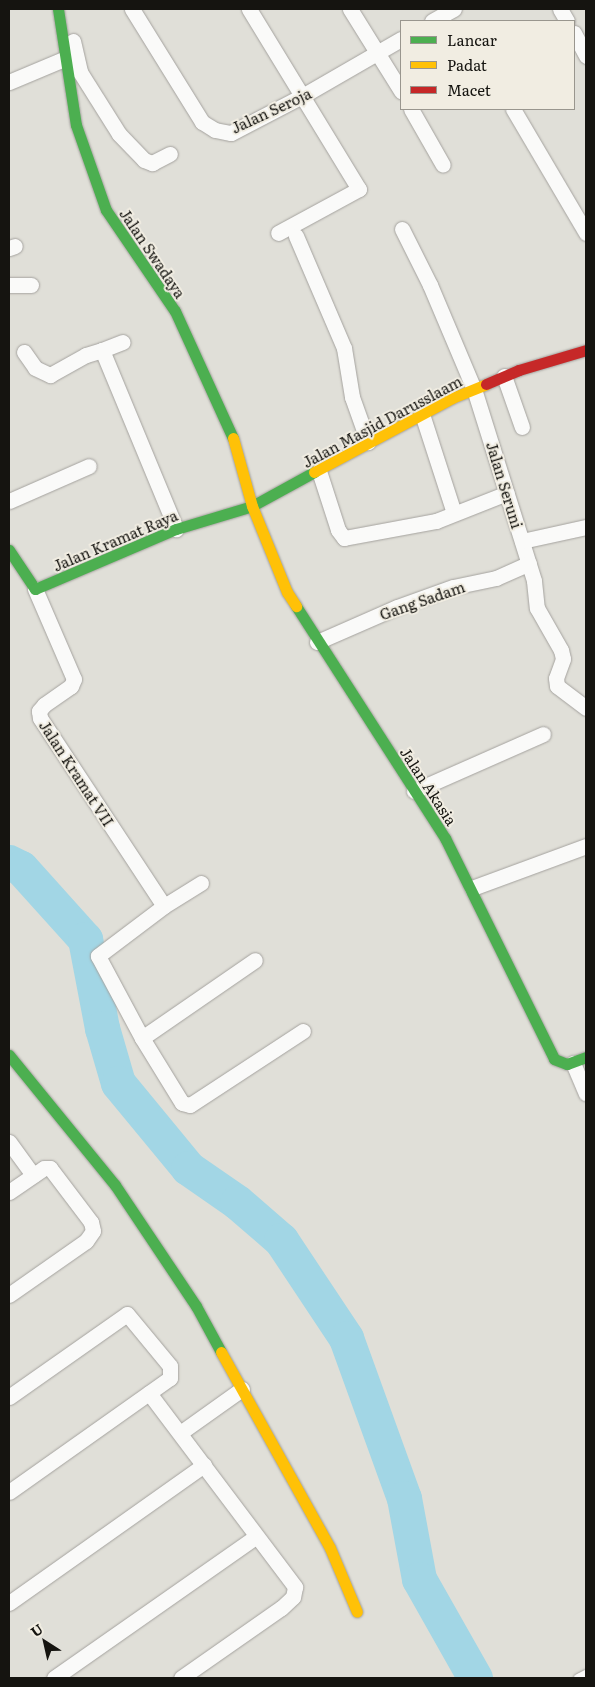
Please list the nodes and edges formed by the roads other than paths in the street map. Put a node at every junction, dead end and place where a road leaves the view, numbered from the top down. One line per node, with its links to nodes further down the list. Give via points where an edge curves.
1 (58, 9): 15 (street, Jalan Swadaya)
2 (68, 9): 16 (street)
3 (132, 9): 19 (street, Jalan Seroja, via 202,122 215,130 231,133)
4 (249, 9): 19 (street)
5 (350, 9): 13 (street)
6 (454, 9): 8 (street); 9 (street)
7 (560, 9): 10 (street)
8 (434, 20)
9 (461, 20)
10 (566, 20)
11 (575, 35): 14 (street)
12 (400, 40): 13 (street, Jalan Seroja)
13 (379, 52): 18 (street); 19 (street, Jalan Seroja)
14 (586, 56)
15 (66, 58): 16 (street, Jalan Swadaya); 17 (street)
16 (75, 74): 22 (street, via 137,155 152,163); 43 (street, Jalan Swadaya, via 76,125 106,210 175,311 238,448)
17 (9, 82)
18 (400, 89)
19 (304, 95): 25 (street, via 359,189)
20 (412, 110): 23 (street)
21 (514, 110): 26 (street)
22 (170, 154)
23 (443, 165)
24 (402, 229): 35 (street, Jalan Seruni)
25 (278, 233)
26 (586, 233)
27 (296, 236): 38 (street, via 344,348 352,397)
28 (9, 285): 29 (street)
29 (31, 285)
30 (123, 342): 31 (street)
31 (102, 350): 33 (street, via 86,354 50,375 35,368); 46 (street)
32 (586, 350): 34 (street, Jalan Masjid Darusslaam)
33 (24, 352)
34 (504, 376): 35 (street, Jalan Masjid Darusslaam); 37 (street)
35 (474, 389): 36 (street, Jalan Masjid Darusslaam); 41 (street, Jalan Seruni)
36 (422, 414): 38 (street, Jalan Masjid Darusslaam); 44 (street)
37 (522, 427)
38 (368, 442): 40 (street, Jalan Masjid Darusslaam)
39 (89, 466): 42 (street)
40 (319, 471): 43 (street, Jalan Masjid Darusslaam); 44 (street, via 338,530 344,538 436,520)
41 (507, 493): 44 (street); 47 (street, Jalan Seruni)
42 (9, 501)
43 (252, 506): 46 (street, Jalan Kramat Raya); 51 (street, Jalan Akasia, via 287,592)
44 (454, 513)
45 (586, 527): 47 (street)
46 (176, 529): 50 (street, Jalan Kramat Raya)
47 (522, 541): 49 (street, Jalan Seruni)
48 (9, 550): 50 (street)
49 (529, 563): 51 (street, Gang Sadam, via 496,578 453,587 397,607); 52 (street, Jalan Seruni, via 542,619 563,659 556,678 557,686)
50 (35, 589): 58 (street, Jalan Kramat VII, via 74,680 71,686 44,704 39,711 40,718)
51 (317, 642): 54 (street, Jalan Akasia)
52 (586, 708)
53 (543, 734): 54 (street)
54 (414, 791): 57 (street, Jalan Akasia)
55 (586, 846): 57 (street)
56 (201, 883): 58 (street)
57 (472, 888): 63 (street, Jalan Akasia, via 554,1059 562,1064)
58 (164, 906): 61 (street, via 98,956)
59 (255, 960): 61 (street)
60 (303, 1031): 61 (street, via 186,1106)
61 (142, 1038)
62 (9, 1055): 69 (street, via 115,1185 196,1306)
63 (579, 1060): 64 (street)
64 (586, 1093)
65 (9, 1142): 66 (street)
66 (33, 1175): 67 (street); 68 (street, via 44,1168 54,1171 91,1222 93,1231 86,1242)
67 (9, 1192)
68 (9, 1295)
69 (242, 1390): 72 (street); 77 (street, via 330,1548)
70 (149, 1393): 71 (street, via 170,1378 170,1366 127,1314); 72 (street); 74 (street)
71 (9, 1397)
72 (180, 1433): 73 (street)
73 (204, 1465): 75 (street); 76 (street)
74 (9, 1492)
75 (256, 1538): 79 (street); 80 (street, via 295,1586 293,1597)
76 (9, 1603)
77 (357, 1612)
78 (586, 1674): 81 (lane)
79 (54, 1678)
80 (181, 1678)
81 (578, 1678)

